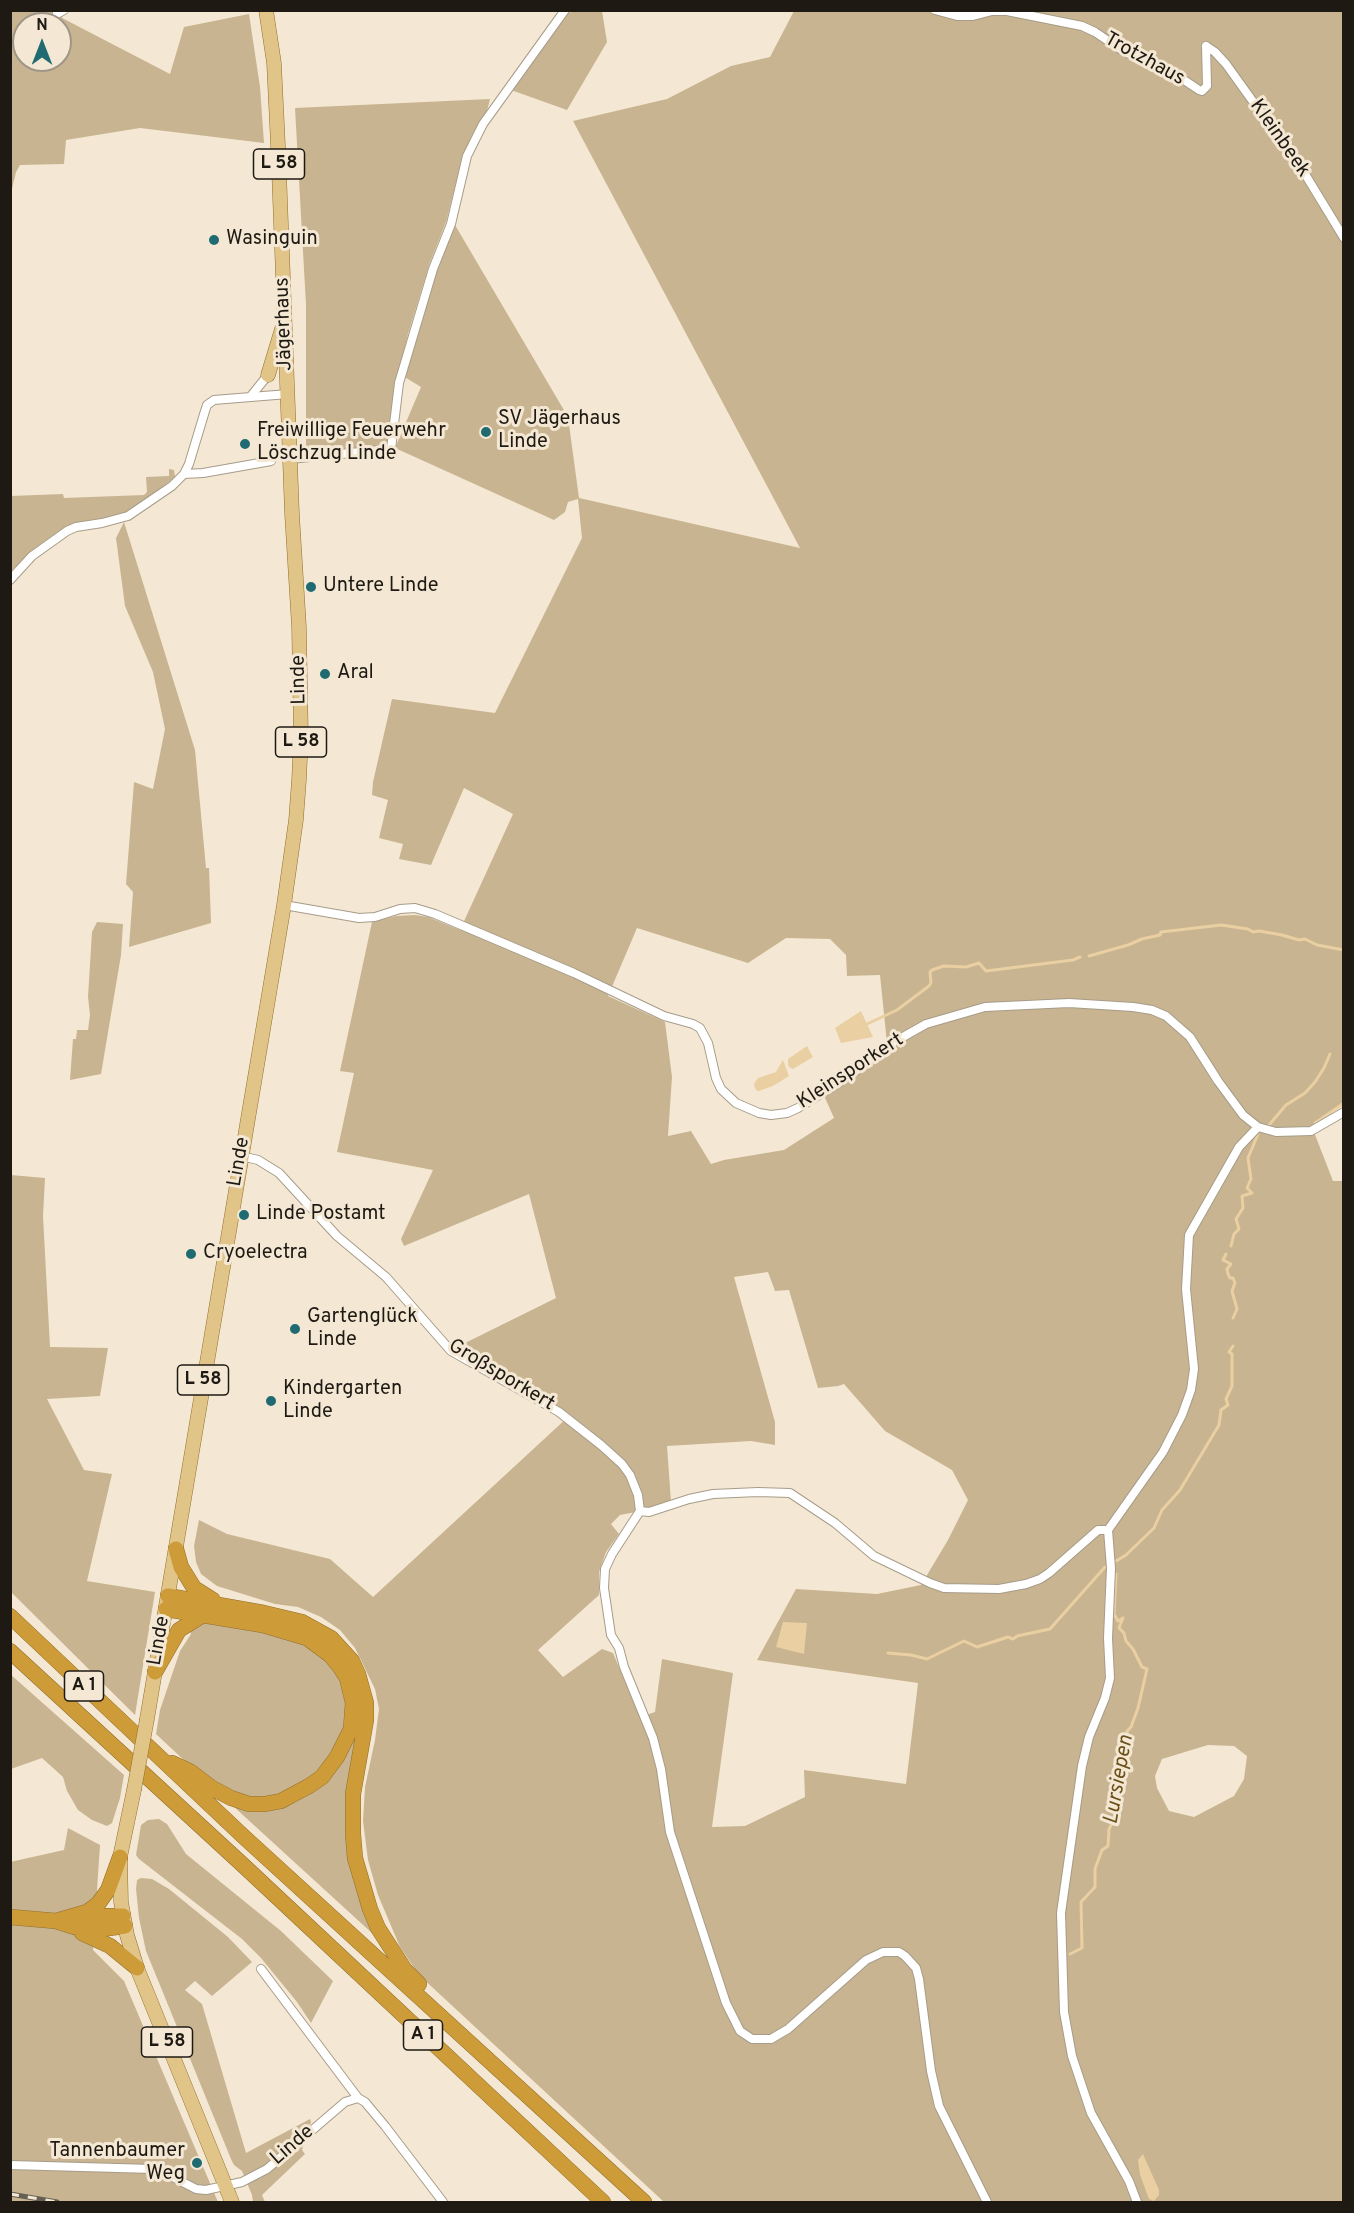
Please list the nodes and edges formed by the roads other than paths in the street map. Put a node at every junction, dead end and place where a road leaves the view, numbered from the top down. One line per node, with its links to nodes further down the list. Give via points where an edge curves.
1 (266, 10): 6 (main road, Jägerhaus / L 58, via 276,100)
2 (565, 10): 10 (street, via 483,124 467,156 451,224 433,269 399,383 391,449)
3 (935, 10): 4 (street, Trotzhaus, via 973,16 1007,10 1082,26 1202,91 1207,86)
4 (1206, 46): 5 (street, Kleinbeek, via 1226,64 1305,174)
5 (1344, 238)
6 (285, 321): 7 (main road); 8 (main road, Jägerhaus / L 58)
7 (268, 375): 9 (street)
8 (288, 394): 9 (street); 10 (main road, Jägerhaus / L 58)
9 (251, 396): 12 (street, via 213,400 207,405)
10 (290, 459): 14 (main road, Linde / L 58, via 301,737 296,820)
11 (271, 461): 12 (street)
12 (184, 474): 13 (street, via 128,516 67,531 32,556)
13 (10, 580)
14 (284, 905): 16 (street, Kleinsporkert, via 359,918 415,908 574,973 664,1016 693,1024 700,1028 708,1043 721,1089 736,1103 759,1113 787,1113 798,1108 848,1077 887,1046 926,1024 985,1007 1068,1003 1133,1007 1166,1016 1190,1037 1244,1115); 17 (main road, Linde / L 58)
15 (1344, 1112): 16 (street, via 1311,1131)
16 (1258, 1128): 19 (street, via 1239,1147 1189,1235 1186,1289 1194,1369 1182,1415 1163,1452)
17 (241, 1156): 18 (street, Großsporkert, via 258,1160 279,1173 337,1236 386,1277 451,1351 559,1412 601,1445 630,1475); 20 (main road, Linde / L 58)
18 (640, 1510): 19 (street, via 649,1512 713,1494 790,1493 874,1556 944,1588 1011,1588 1040,1579 1098,1530); 44 (street, via 605,1569 611,1635 653,1738 670,1832 726,2003 740,2031 752,2038 771,2039 788,2029 866,1960 883,1952 905,1956 920,1979 939,2106)
19 (1108, 1530): 45 (street, via 1110,1678 1082,1766 1060,1922 1064,2012 1072,2056 1087,2104)
20 (176, 1549): 21 (main road, Linde / L 58); 22 (highway, via 181,1567 194,1588)
21 (167, 1602): 22 (highway); 23 (highway); 27 (main road, Linde / L 58)
22 (218, 1604): 36 (highway, via 302,1622 331,1638 352,1661 366,1703 352,1811 361,1883 388,1946)
23 (203, 1615): 27 (highway, via 179,1630); 29 (highway, via 286,1631 319,1646 346,1678 353,1703 351,1730 338,1757 322,1777 296,1795 264,1804 231,1798)
24 (10, 1616): 29 (highway, A 1)
25 (10, 1651): 28 (highway, A 1)
26 (10, 1665): 28 (highway)
27 (155, 1672): 30 (main road, Linde / L 58, bridge)
28 (49, 1687): 42 (highway, A 1)
29 (158, 1756): 36 (highway, A 1)
30 (120, 1857): 32 (main road, Linde / L 58); 33 (highway, via 104,1897)
31 (10, 1917): 33 (highway)
32 (124, 1921): 33 (highway); 34 (main road, Linde / L 58)
33 (75, 1922): 34 (highway, via 84,1934)
34 (135, 1963): 39 (main road, L 58)
35 (261, 1969): 37 (street)
36 (454, 2028): 43 (highway, A 1)
37 (358, 2098): 39 (street, Linde, via 345,2102 267,2169); 41 (street, via 385,2126)
38 (10, 2166): 39 (street, via 153,2169 196,2189)
39 (224, 2186): 40 (main road, L 58)
40 (232, 2202)
41 (443, 2202)
42 (603, 2202)
43 (644, 2202)
44 (987, 2202)
45 (1137, 2202)

